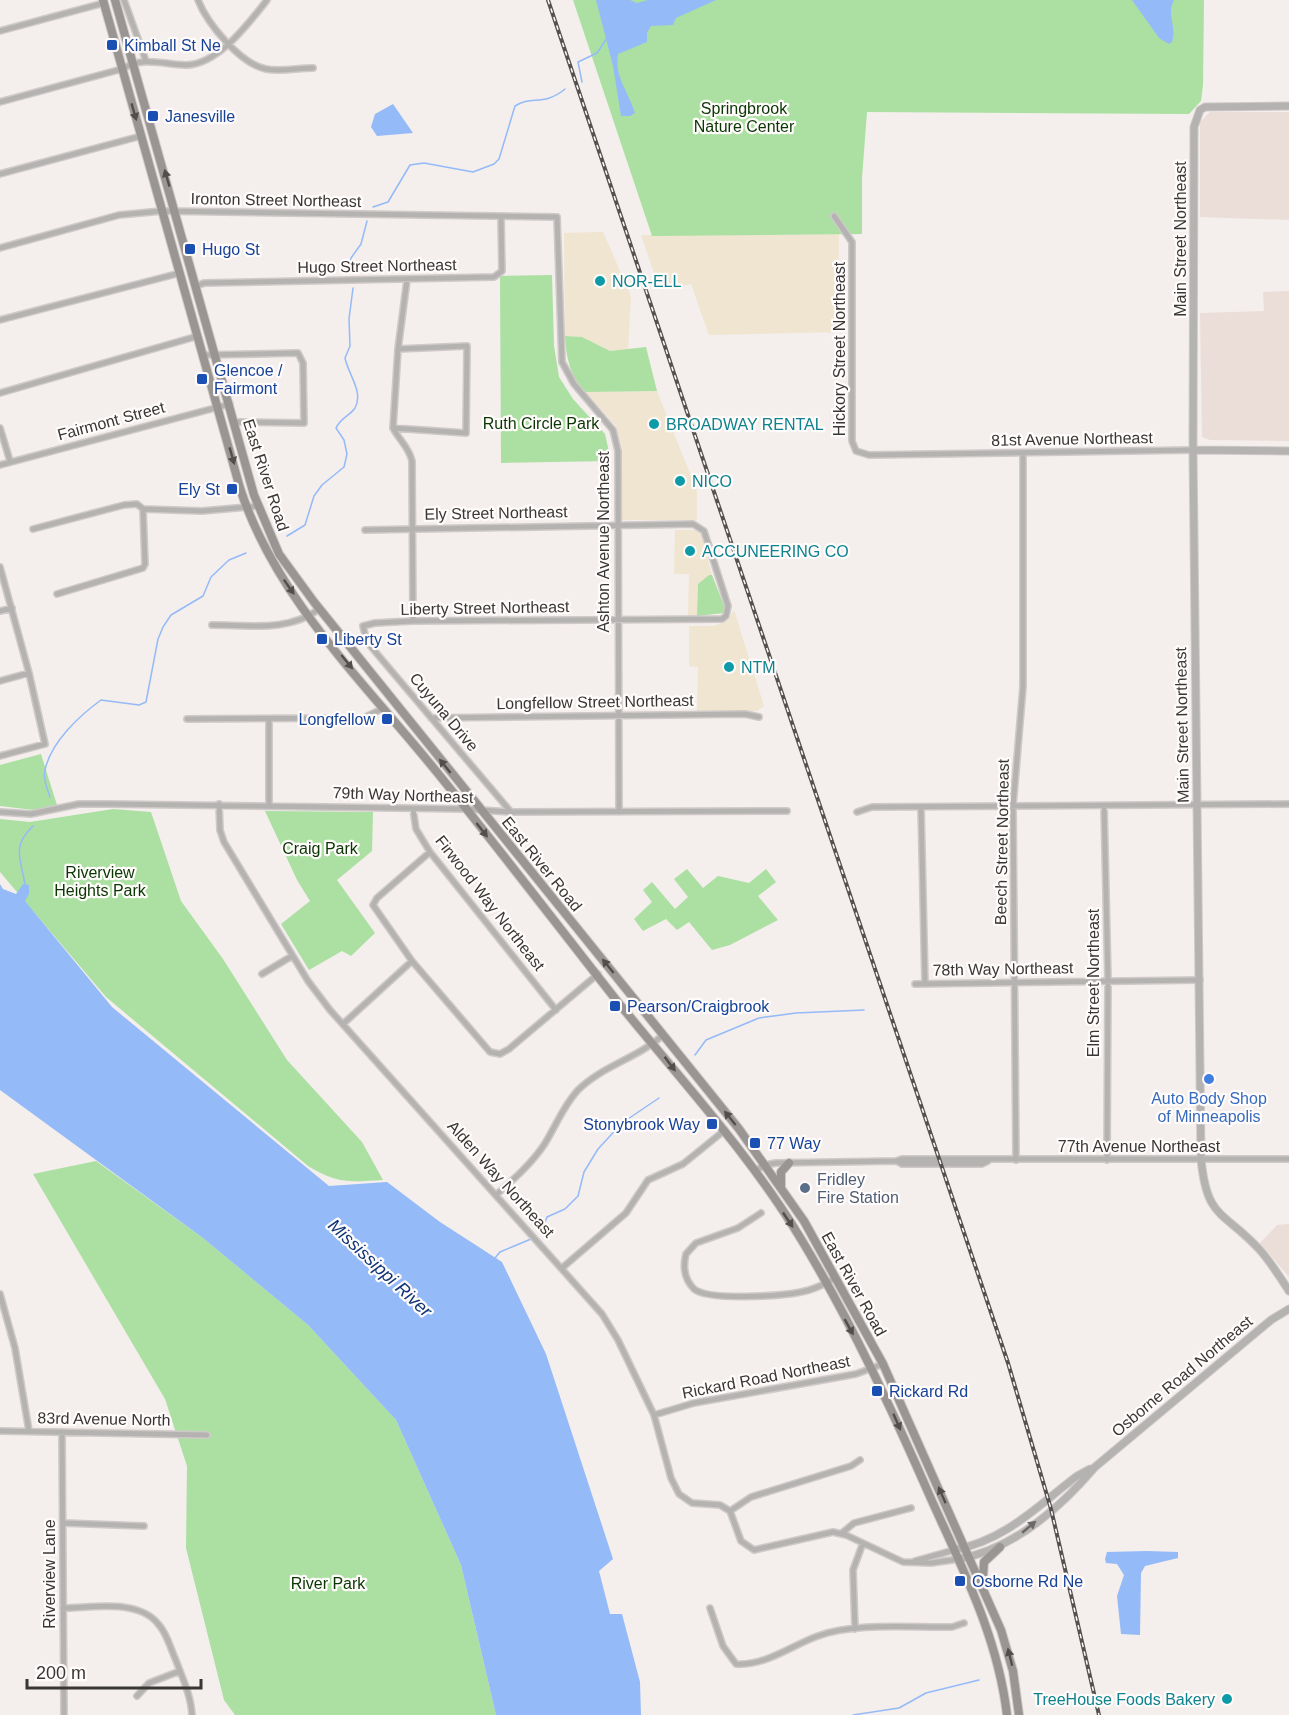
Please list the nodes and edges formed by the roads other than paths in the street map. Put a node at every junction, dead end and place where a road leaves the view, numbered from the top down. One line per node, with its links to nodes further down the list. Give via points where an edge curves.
1 (115, 0): 9 (main road, East River Road)
2 (124, 0): 8 (street)
3 (198, 0): 7 (street, via 207,20)
4 (267, 0): 7 (street)
5 (103, 1): 6 (street); 11 (main road, East River Road)
6 (0, 31)
7 (228, 43): 8 (street, via 195,64); 10 (street, via 248,61 265,69)
8 (146, 61): 9 (street)
9 (133, 63): 11 (street); 17 (main road, East River Road, one-way to 9)
10 (313, 68)
11 (122, 69): 12 (street); 14 (main road, East River Road, one-way to 14)
12 (0, 102)
13 (1289, 106): 36 (street, Main Street Northeast, via 1205,106 1194,127)
14 (141, 136): 15 (street); 16 (main road, East River Road)
15 (0, 174)
16 (162, 211): 17 (street, Ironton Street Northeast); 21 (street, Ironton Street Northeast, via 119,215); 22 (main road, East River Road)
17 (177, 213): 19 (street, Ironton Street Northeast); 24 (main road, East River Road)
18 (834, 216): 37 (street, Hickory Street Northeast, via 852,242 852,441)
19 (501, 217): 20 (street, Ironton Street Northeast); 23 (street, Hugo Street Northeast, via 500,274)
20 (557, 218): 45 (street, Ashton Avenue Northeast, via 562,362 573,384 613,430 618,451)
21 (0, 248)
22 (180, 273): 25 (street); 26 (main road, East River Road)
23 (407, 280): 24 (street, Hugo Street Northeast, via 223,282); 27 (street)
24 (197, 286): 29 (main road, East River Road)
25 (0, 320)
26 (198, 336): 28 (main road, East River Road); 30 (street)
27 (398, 349): 35 (street); 35 (street, via 467,346 466,433)
28 (203, 355): 29 (street); 32 (main road, East River Road)
29 (216, 356): 31 (main road, East River Road); 33 (street, via 298,353 303,363 304,423)
30 (0, 393)
31 (230, 405): 32 (street, Fairmont Street); 33 (main road, East River Road)
32 (218, 406): 40 (street, Fairmont Street); 42 (main road, East River Road, one-way to 42)
33 (235, 422): 43 (main road, East River Road)
34 (0, 428): 40 (street)
35 (393, 428): 48 (street, via 410,452)
36 (1193, 450): 38 (street, 81st Avenue Northeast); 39 (street, 81st Avenue Northeast); 70 (street, Main Street Northeast)
37 (856, 451): 39 (street, 81st Avenue Northeast, via 869,455)
38 (1289, 451)
39 (1023, 453): 73 (street, Beech Street Northeast, via 1023,687)
40 (10, 462): 41 (street, Fairmont Street)
41 (0, 465)
42 (246, 506): 43 (street); 44 (street, via 202,511); 55 (main road, East River Road, one-way to 55, via 275,567)
43 (259, 506): 53 (main road, East River Road, via 279,554)
44 (143, 509): 47 (street, via 136,504 124,505); 51 (street, via 143,568)
45 (617, 524): 46 (street, Ely Street Northeast); 48 (street, Ely Street Northeast); 56 (street, Ashton Avenue Northeast)
46 (699, 526): 56 (street, Liberty Street Northeast, via 728,606 726,616)
47 (33, 529)
48 (414, 529): 49 (street, Ely Street Northeast); 57 (street)
49 (364, 530)
50 (0, 567): 52 (street)
51 (57, 594)
52 (12, 608): 54 (street); 60 (street)
53 (319, 609): 55 (street); 80 (main road, East River Road, one-way to 53)
54 (0, 611)
55 (310, 616): 58 (street, via 283,625); 62 (main road, East River Road, one-way to 62)
56 (617, 620): 57 (street, Liberty Street Northeast); 63 (street, Ashton Avenue Northeast)
57 (413, 621): 59 (street, Liberty Street Northeast)
58 (212, 625)
59 (363, 626): 65 (street, Cuyuna Drive, via 367,642)
60 (29, 672): 61 (street); 68 (street, via 45,744)
61 (0, 681)
62 (384, 708): 67 (street, via 363,718); 77 (main road, East River Road)
63 (619, 715): 64 (street, Longfellow Street Northeast); 65 (street, Longfellow Street Northeast); 82 (street, Ashton Avenue Northeast)
64 (759, 717)
65 (432, 718): 81 (street, Cuyuna Drive)
66 (187, 719): 67 (street)
67 (269, 719): 72 (street)
68 (0, 756)
69 (219, 804): 72 (street, 79th Way Northeast); 79 (street, 79th Way Northeast, via 79,804 19,815); 85 (street, Alden Way Northeast, via 224,842)
70 (1196, 804): 71 (street); 74 (street); 89 (street, Main Street Northeast)
71 (1289, 804)
72 (269, 805): 76 (street, 79th Way Northeast)
73 (1014, 806): 74 (street); 75 (street); 91 (street, Beech Street Northeast)
74 (1104, 806): 90 (street, Elm Street Northeast)
75 (921, 807): 83 (street, via 872,807); 92 (street)
76 (413, 809): 77 (street, 79th Way Northeast); 84 (street, Firwood Way Northeast, via 416,829)
77 (466, 809): 80 (street, 79th Way Northeast); 88 (main road, East River Road, one-way to 88)
78 (787, 811): 82 (street, 79th Way Northeast)
79 (0, 812)
80 (483, 812): 81 (street, 79th Way Northeast); 96 (main road, East River Road, one-way to 80)
81 (511, 812): 82 (street, 79th Way Northeast)
82 (619, 812)
83 (857, 812)
84 (430, 852): 86 (street, via 373,905); 94 (street, Firwood Way Northeast)
85 (292, 956): 87 (street); 95 (street, Alden Way Northeast)
86 (412, 961): 94 (street, via 490,1052 500,1054 509,1049); 95 (street)
87 (262, 974)
88 (598, 974): 94 (street); 97 (main road, East River Road)
89 (1200, 980): 90 (street, 78th Way Northeast); 102 (street, Main Street Northeast)
90 (1108, 981): 91 (street, 78th Way Northeast); 101 (street, Elm Street Northeast)
91 (1014, 982): 92 (street, 78th Way Northeast); 100 (street, Beech Street Northeast)
92 (925, 983): 93 (street, 78th Way Northeast)
93 (915, 984)
94 (556, 1010)
95 (343, 1024): 107 (street, Alden Way Northeast)
96 (663, 1035): 97 (street); 104 (main road, East River Road, one-way to 96)
97 (654, 1043): 98 (main road, East River Road, one-way to 98); 107 (street, via 580,1089 563,1109 532,1161)
98 (724, 1130): 105 (main road, East River Road); 109 (street, via 683,1164 648,1180 626,1213)
99 (1289, 1159): 102 (street, 77th Avenue Northeast)
100 (1016, 1160): 101 (street, 77th Avenue Northeast); 103 (street, 77th Avenue Northeast)
101 (1107, 1160): 102 (street, 77th Avenue Northeast)
102 (1201, 1160): 112 (street, Main Street Northeast, via 1204,1190 1218,1214 1259,1249)
103 (789, 1163): 104 (street, 77th Avenue Northeast); 106 (main road, via 781,1172)
104 (765, 1165): 105 (street, 77th Avenue Northeast); 106 (main road, East River Road)
105 (755, 1171): 111 (main road, East River Road, one-way to 111)
106 (781, 1188): 110 (main road, East River Road)
107 (496, 1195): 109 (street, Alden Way Northeast)
108 (761, 1213): 111 (street, via 738,1228 696,1243 686,1254 686,1278 695,1290 708,1295 791,1294)
109 (562, 1268): 117 (street, Alden Way Northeast, via 610,1327)
110 (835, 1278): 111 (street); 115 (main road, East River Road)
111 (826, 1284): 116 (main road, East River Road, one-way to 116)
112 (1289, 1291)
113 (0, 1294): 119 (street, via 15,1348)
114 (1289, 1309): 123 (street, Osborne Road Northeast)
115 (883, 1364): 116 (street, Rickard Road Northeast); 131 (main road, East River Road, one-way to 115)
116 (873, 1369): 117 (street, Rickard Road Northeast, via 694,1403); 132 (main road, East River Road, one-way to 132)
117 (654, 1415): 125 (street, Alden Way Northeast, via 679,1494 692,1503 720,1505)
118 (0, 1431): 119 (street, 83rd Avenue North)
119 (29, 1431): 120 (street, 83rd Avenue North)
120 (62, 1432): 121 (street, 83rd Avenue North); 126 (street, Riverview Lane)
121 (207, 1434)
122 (860, 1460): 125 (street, via 751,1497)
123 (1095, 1467): 130 (street, Osborne Road Northeast, one-way to 123, via 1051,1509); 131 (street, Osborne Road Northeast, via 1077,1476 1006,1532)
124 (911, 1508): 128 (street, via 855,1523)
125 (730, 1511): 128 (street, via 744,1545 754,1550 827,1532)
126 (63, 1523): 127 (street); 137 (street, Riverview Lane)
127 (144, 1526)
128 (842, 1533): 129 (street)
129 (863, 1543): 135 (street, via 899,1561); 142 (street, via 853,1570)
130 (1000, 1547): 133 (street, Osborne Road Northeast); 136 (main road, via 984,1562)
131 (966, 1548): 132 (street, Osborne Road Northeast); 133 (main road, East River Road)
132 (954, 1550): 134 (main road, East River Road); 135 (street)
133 (970, 1557): 134 (street, Osborne Road Northeast); 136 (main road, East River Road)
134 (958, 1559): 135 (street); 147 (main road, East River Road, via 1000,1665)
135 (913, 1562)
136 (983, 1586): 148 (main road, East River Road, one-way to 136, via 1009,1655)
137 (63, 1608): 140 (street, via 125,1608); 145 (street, Riverview Lane)
138 (710, 1608): 142 (street, via 723,1646 736,1664 747,1665 819,1635)
139 (157, 1611): 140 (street)
140 (152, 1617): 143 (street, via 165,1635)
141 (964, 1623): 142 (street, via 952,1627)
142 (855, 1629)
143 (180, 1671): 144 (street, via 149,1683); 146 (street)
144 (137, 1696)
145 (64, 1715)
146 (192, 1715)
147 (1007, 1715)
148 (1019, 1715)

